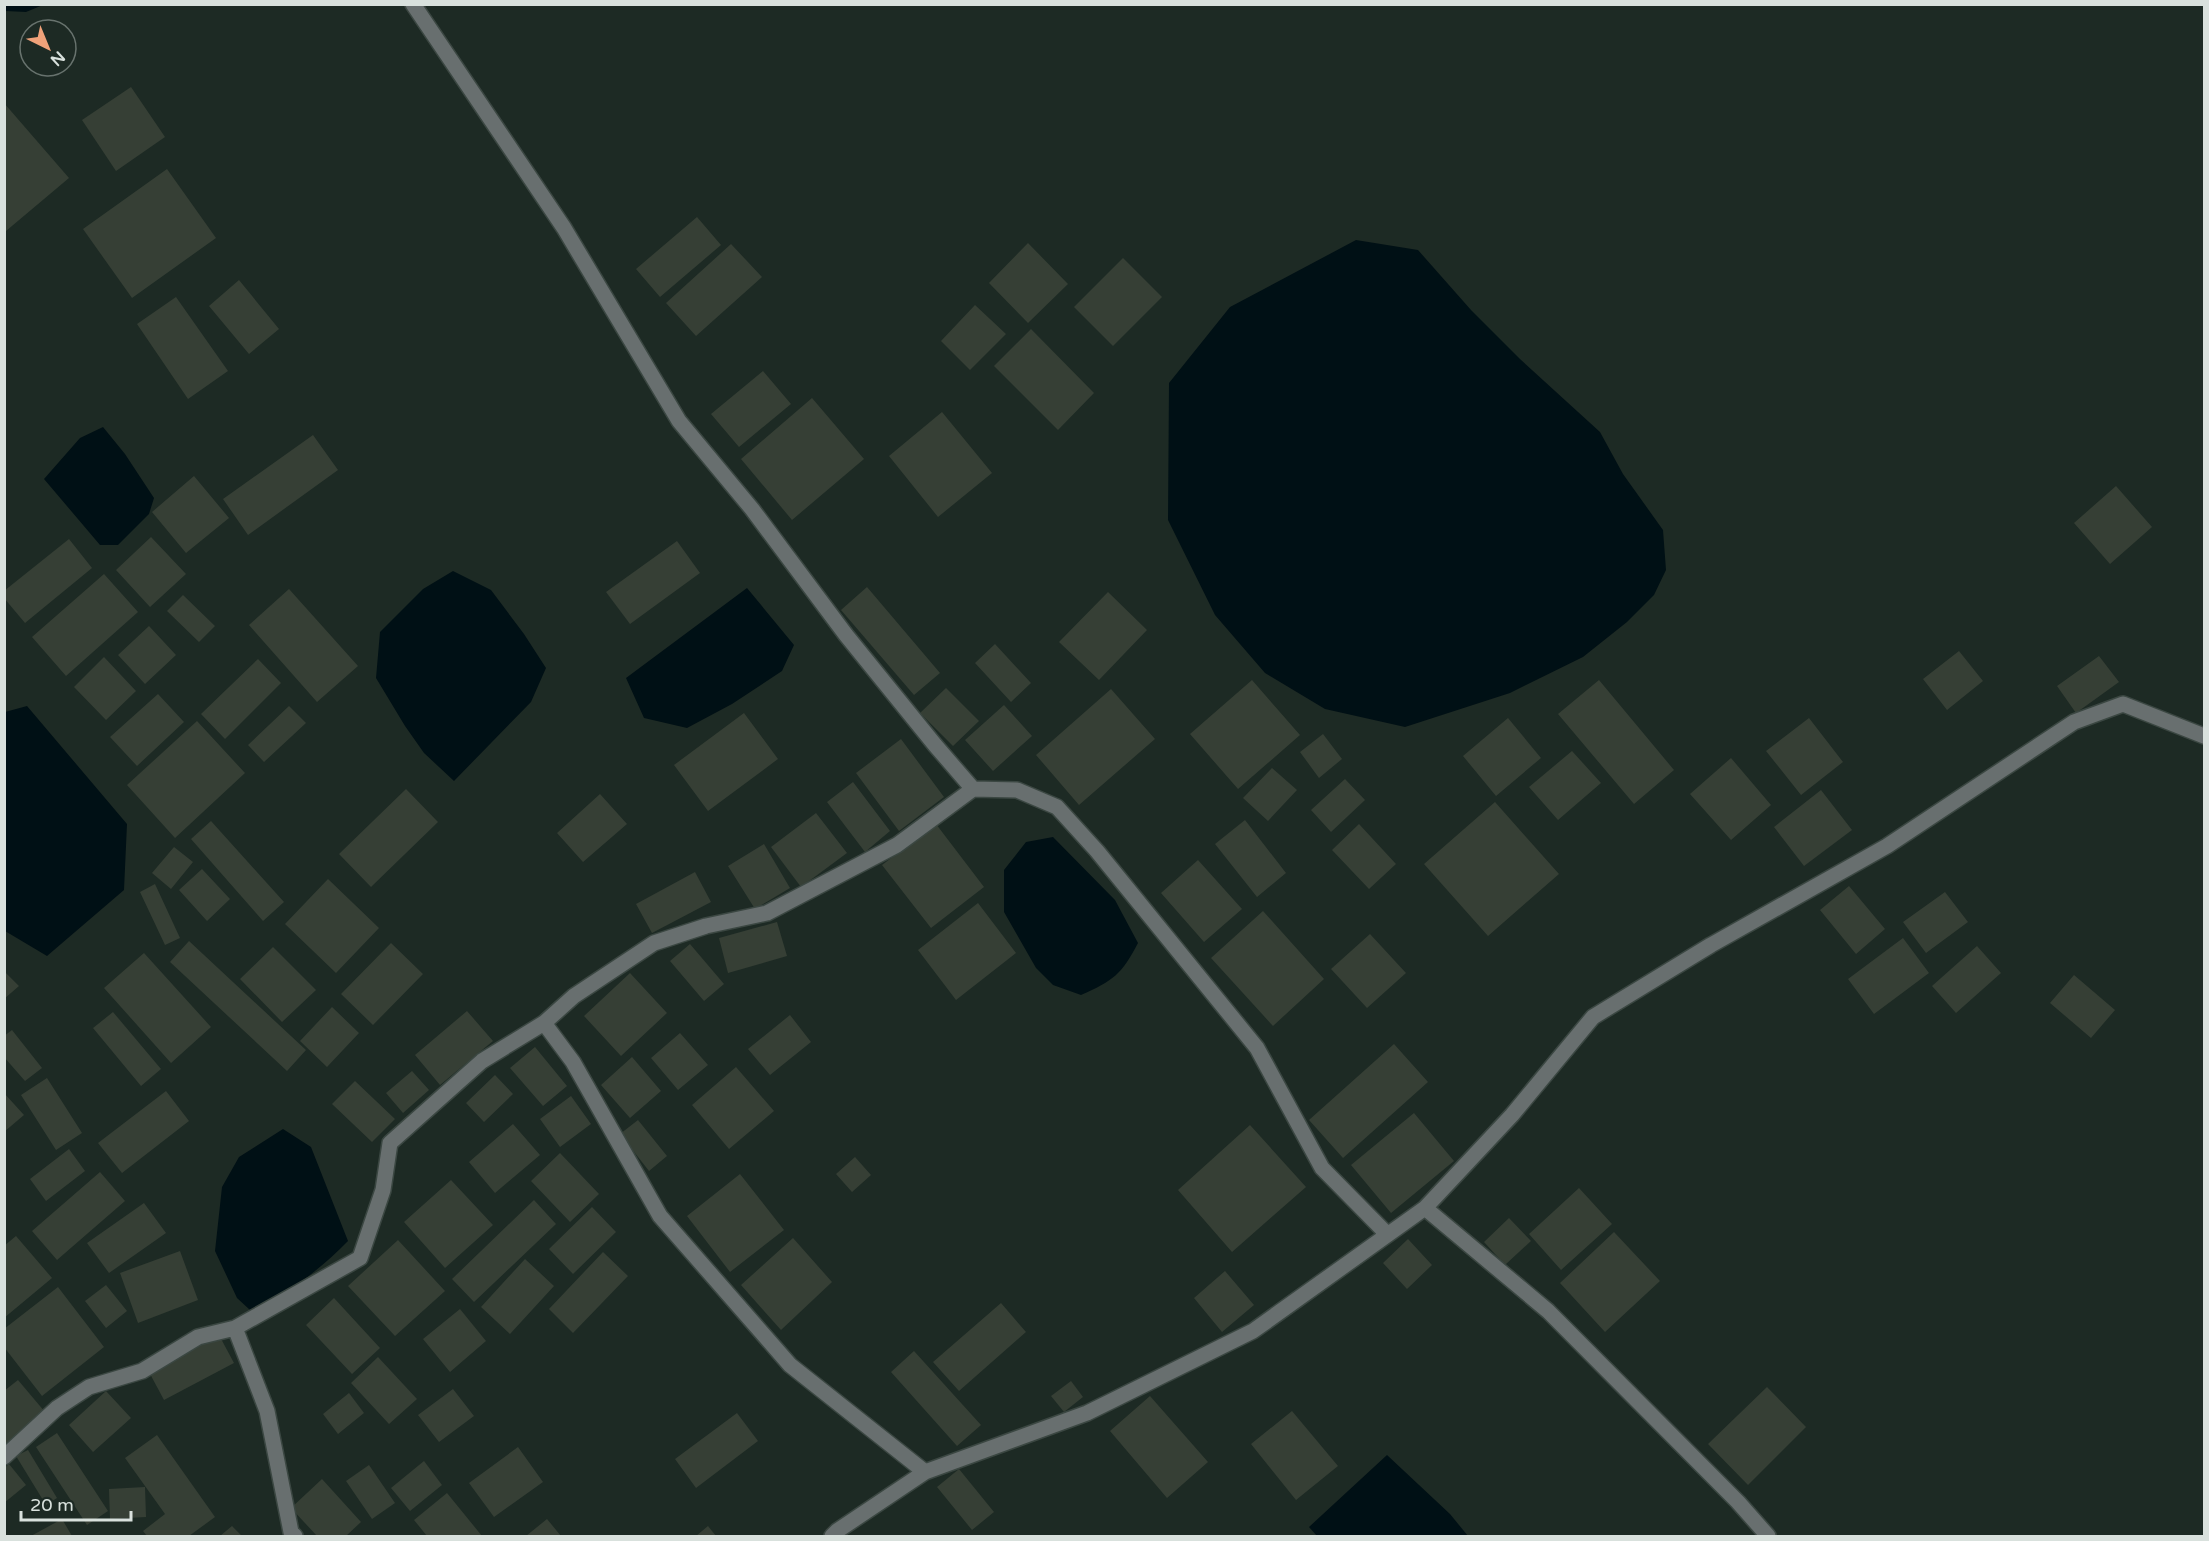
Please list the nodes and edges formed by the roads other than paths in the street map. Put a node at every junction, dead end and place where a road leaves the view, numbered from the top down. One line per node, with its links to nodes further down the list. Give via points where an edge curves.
1 (413, 4): 3 (street, via 564,228 679,421 752,509 846,635)
2 (2205, 736): 5 (street, via 2122,704 2074,722 1887,846 1593,1017 1512,1114)
3 (973, 789): 4 (street, via 897,845 767,913 706,926 654,943 574,996); 6 (street, via 1017,790 1057,807 1257,1048 1322,1168)
4 (544, 1023): 7 (street, via 482,1061 390,1143 383,1190 360,1258); 9 (street, via 573,1062 660,1216 790,1365)
5 (1425, 1208): 6 (street); 12 (street, via 1548,1311)
6 (1388, 1234): 9 (street, via 1253,1331 1087,1413)
7 (235, 1328): 8 (street, via 198,1337 142,1371 89,1387 57,1408); 10 (street, via 267,1411 291,1532)
8 (4, 1457)
9 (925, 1472): 11 (street)
10 (295, 1536)
11 (832, 1536)
12 (1768, 1536)

